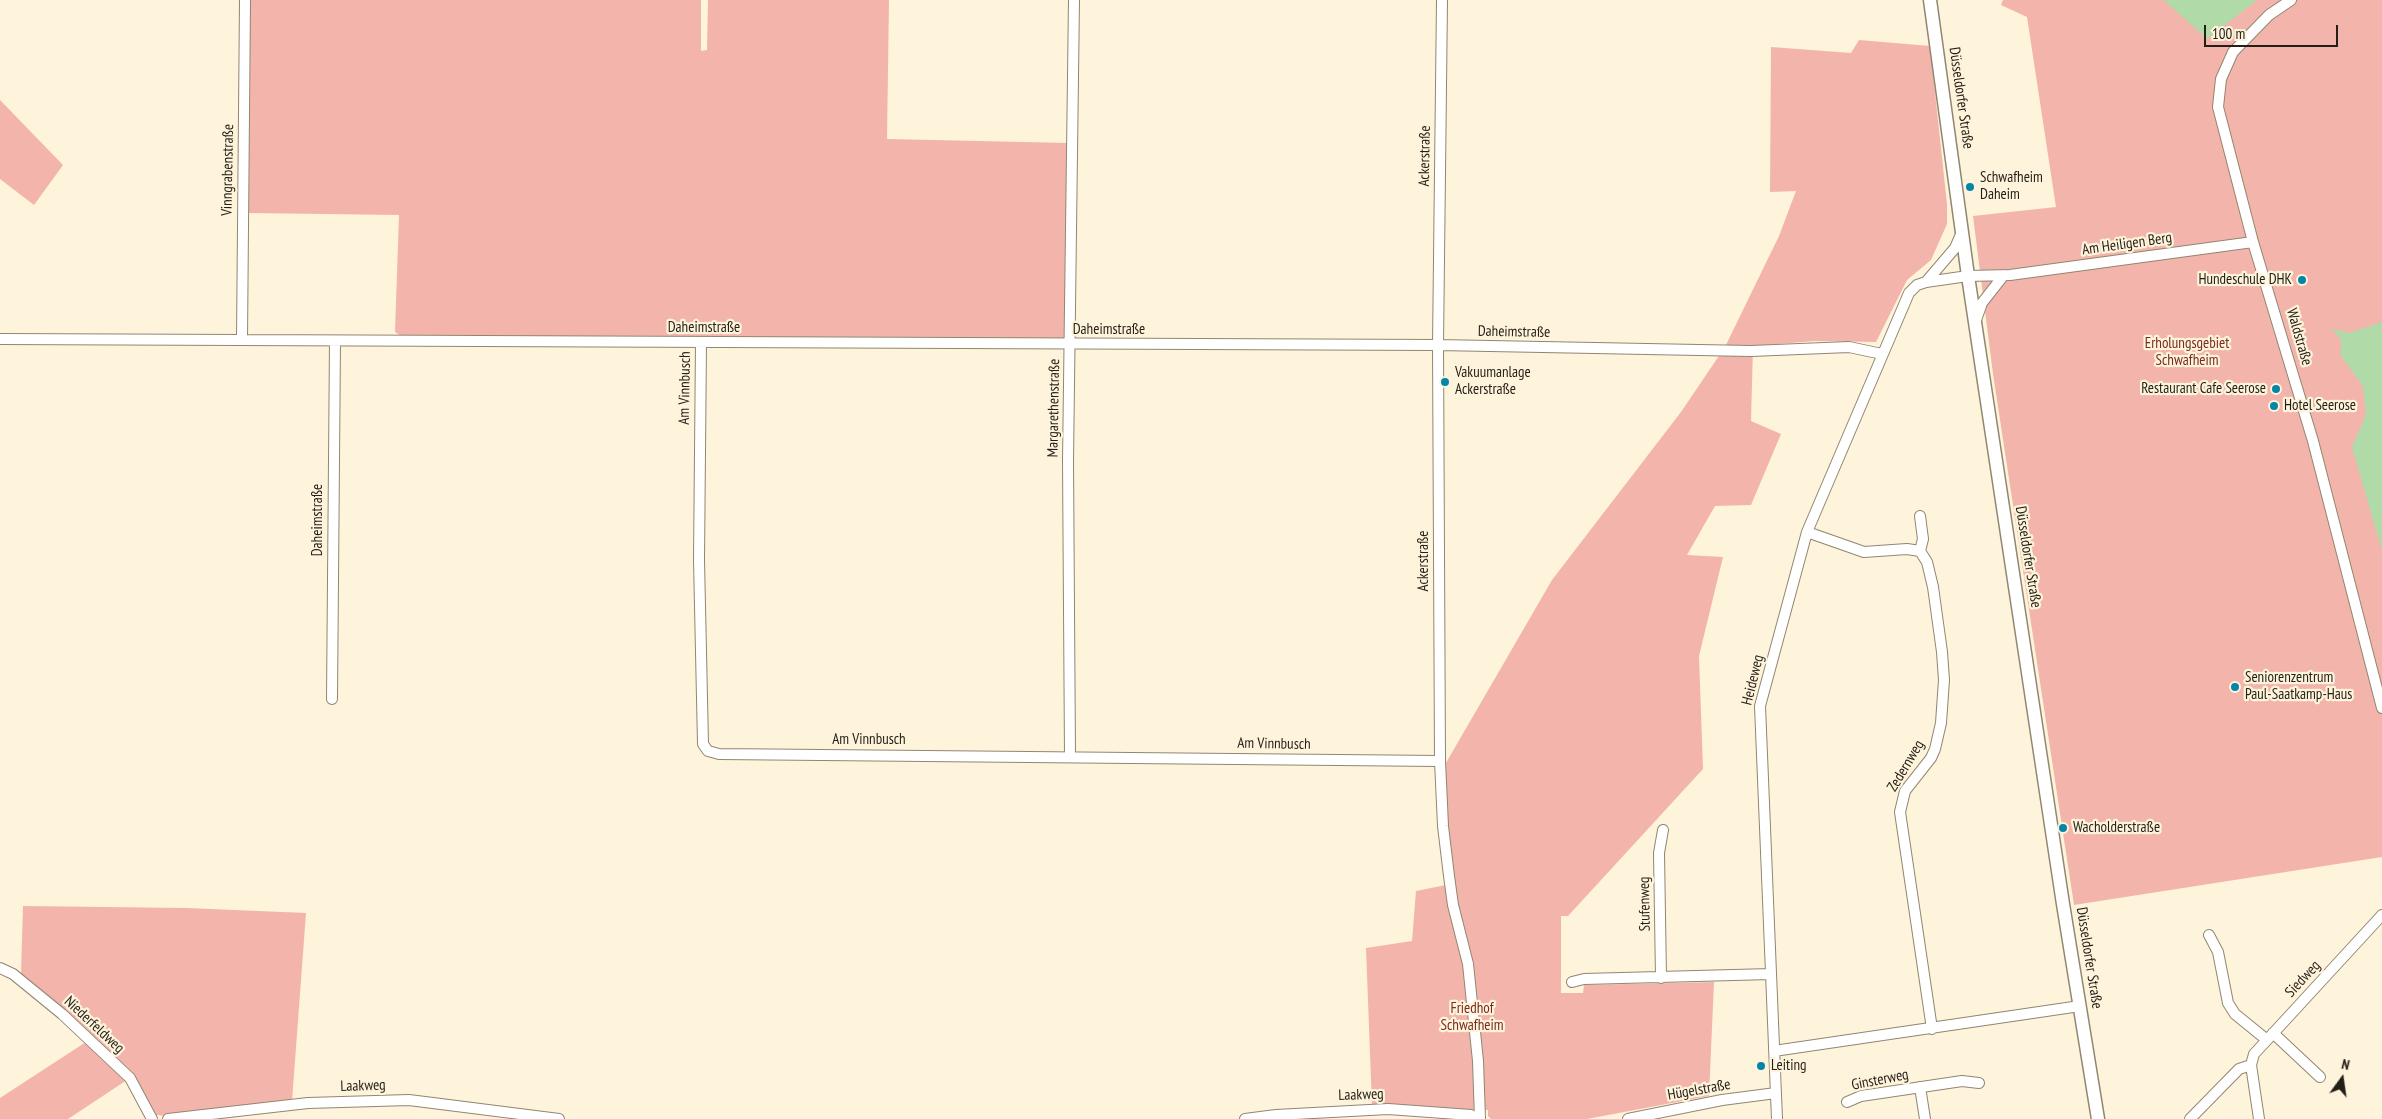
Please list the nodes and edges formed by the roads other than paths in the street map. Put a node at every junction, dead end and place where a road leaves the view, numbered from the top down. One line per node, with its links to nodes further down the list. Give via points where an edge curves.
1 (245, 0): 13 (street, Vinngrabenstraße)
2 (1074, 0): 16 (street, Margarethenstraße)
3 (1442, 0): 17 (street, Ackerstraße)
4 (1930, 0): 6 (main road, Düsseldorfer Straße)
5 (2291, 0): 7 (street, Waldstraße, via 2270,15 2233,52 2220,87 2218,107)
6 (1962, 231): 9 (main road, Düsseldorfer Straße); 10 (street, Heideweg, via 1954,248)
7 (2253, 242): 8 (street, Am Heiligen Berg); 23 (street, Waldstraße, via 2313,441)
8 (2004, 275): 9 (street, Am Heiligen Berg); 11 (street, via 1982,303)
9 (1968, 276): 10 (street, Heideweg); 11 (main road, Düsseldorfer Straße)
10 (1926, 282): 18 (street, Heideweg, via 1909,292)
11 (1976, 320): 33 (main road, Düsseldorfer Straße)
12 (0, 339): 13 (street, Daheimstraße)
13 (242, 339): 14 (street, Daheimstraße)
14 (335, 341): 15 (street, Daheimstraße); 22 (street, Daheimstraße)
15 (701, 343): 16 (street, Daheimstraße); 24 (street, Am Vinnbusch, via 699,569 703,744 708,751 719,754)
16 (1071, 345): 17 (street, Daheimstraße); 24 (street, Margarethenstraße, via 1068,461)
17 (1438, 345): 18 (street, Daheimstraße, via 1751,351 1849,347); 25 (street, Ackerstraße)
18 (1882, 354): 20 (street, Heideweg)
19 (1920, 516): 21 (street, Zedernweg, via 1923,539)
20 (1807, 532): 21 (street, via 1864,552); 30 (street, Heideweg, via 1760,706)
21 (1920, 551): 34 (street, Zedernweg, via 1927,562 1933,587 1944,689 1935,749 1905,791 1900,812)
22 (332, 699)
23 (2382, 708)
24 (1070, 756): 25 (street, Am Vinnbusch)
25 (1440, 761): 47 (street, Ackerstraße, via 1443,826 1451,886 1468,964 1478,1061)
26 (1663, 830): 31 (street, Stufenweg, via 1659,853)
27 (2382, 915): 35 (street, Siedweg)
28 (2209, 935): 35 (street, via 2218,952 2228,1003 2235,1014)
29 (0, 968): 43 (street, Niederfeldweg, via 13,974 62,1014 130,1078)
30 (1771, 974): 31 (street); 36 (street, Heideweg)
31 (1661, 978): 32 (street)
32 (1572, 982)
33 (2080, 1006): 34 (street); 51 (main road, Düsseldorfer Straße)
34 (1932, 1029): 36 (street)
35 (2270, 1036): 37 (street, Siedweg, via 2254,1054); 38 (street)
36 (1774, 1051): 41 (street, Heideweg)
37 (2251, 1066): 52 (street, via 2239,1069); 53 (street)
38 (2320, 1077)
39 (1979, 1083): 40 (street, Ginsterweg, via 1962,1081)
40 (1920, 1087): 42 (street, Ginsterweg, via 1861,1096); 50 (street, Ginsterweg)
41 (1776, 1093): 48 (street, Hügelstraße); 49 (street, Heideweg)
42 (1847, 1102)
43 (152, 1119)
44 (168, 1119): 45 (street, Laakweg, via 308,1104 408,1100)
45 (559, 1119)
46 (1244, 1119): 47 (street, Laakweg, via 1388,1109 1470,1115)
47 (1479, 1119)
48 (1628, 1119)
49 (1777, 1119)
50 (1924, 1119)
51 (2098, 1119)
52 (2190, 1119)
53 (2259, 1119)

